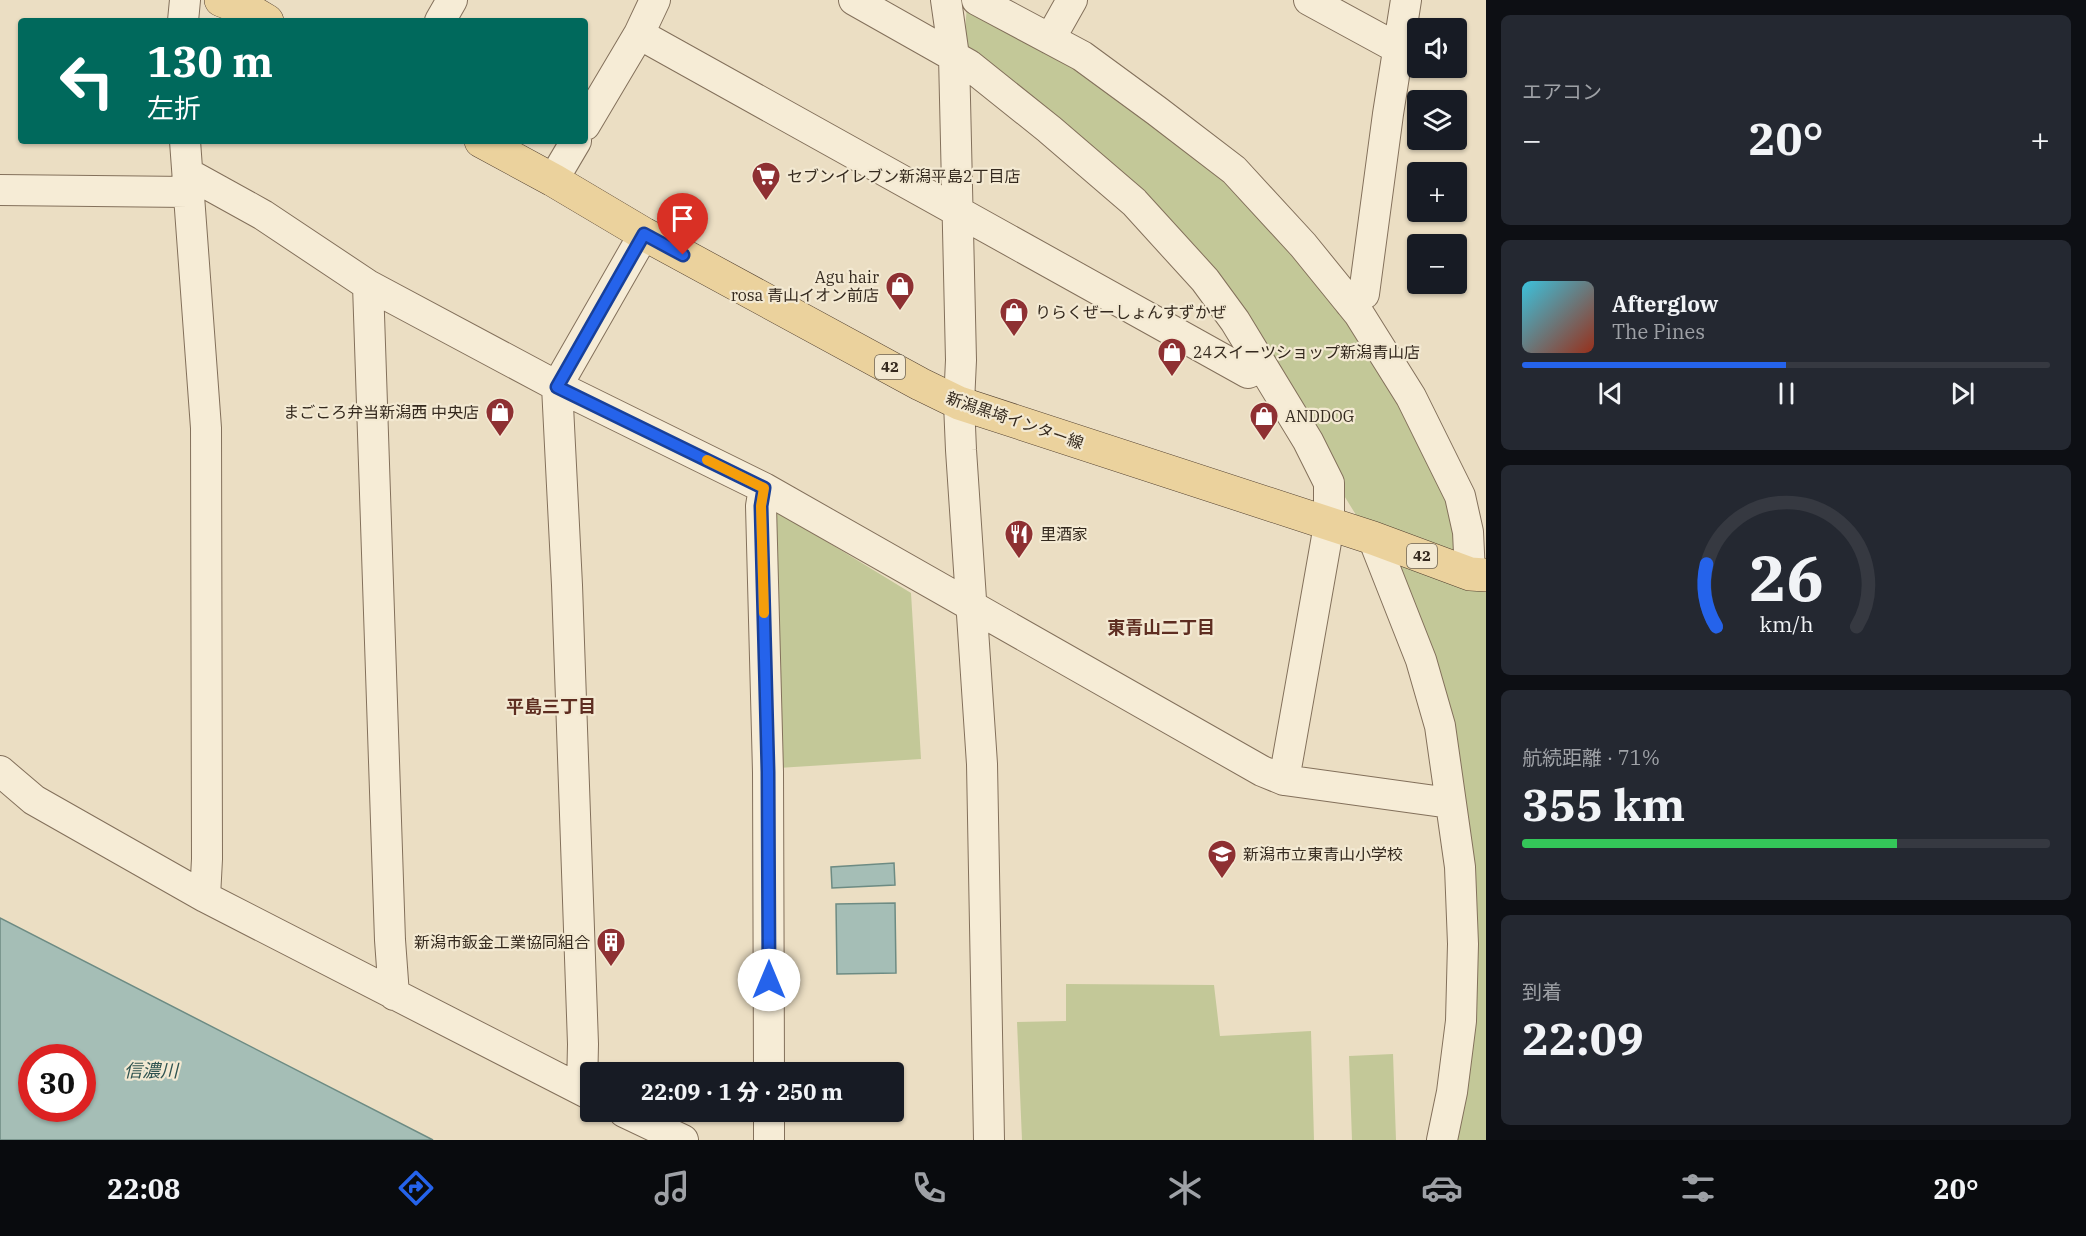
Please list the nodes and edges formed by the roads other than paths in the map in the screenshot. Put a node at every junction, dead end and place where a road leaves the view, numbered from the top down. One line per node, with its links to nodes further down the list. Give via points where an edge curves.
1 (185, 0): 12 (street)
2 (221, 0): 11 (main road)
3 (452, 0): 13 (street)
4 (655, 0): 14 (street)
5 (854, 0): 17 (street)
6 (946, 0): 17 (street)
7 (977, 0): 15 (street)
8 (1072, 0): 15 (street)
9 (1310, 0): 16 (street)
10 (1406, 0): 16 (street)
11 (259, 11)
12 (183, 18)
13 (443, 18)
14 (639, 34): 18 (street); 25 (street)
15 (1050, 39): 28 (street, via 1082,56 1234,170)
16 (1399, 49): 28 (street, via 1364,294)
17 (954, 56): 25 (street); 29 (street, via 1049,129 1134,202 1205,280)
18 (588, 120)
19 (185, 144): 23 (street)
20 (487, 144): 22 (main road, 新潟黒埼インター線 / 42)
21 (574, 144): 22 (street)
22 (553, 180): 26 (main road, 新潟黒埼インター線 / 42)
23 (188, 183): 24 (street); 27 (street, via 263,215); 40 (street, via 206,428)
24 (0, 190)
25 (958, 212): 29 (street, via 1248,374); 31 (street)
26 (644, 234): 30 (street); 31 (main road, 新潟黒埼インター線 / 42)
27 (368, 285): 30 (street); 41 (street)
28 (1350, 303): 35 (street, via 1411,396 1460,496)
29 (1263, 367): 33 (street, via 1329,483)
30 (557, 387): 32 (street); 42 (street)
31 (959, 403): 33 (main road, 新潟黒埼インター線 / 42); 36 (street)
32 (764, 488): 36 (street); 43 (street, via 761,506 768,772)
33 (1329, 525): 34 (main road, 新潟黒埼インター線 / 42); 38 (street)
34 (1373, 538): 35 (main road, 新潟黒埼インター線 / 42); 39 (street, via 1421,660 1440,726)
35 (1478, 575)
36 (972, 606): 38 (street); 49 (street, via 982,764)
37 (0, 773): 40 (street, via 34,800)
38 (1284, 780): 39 (street)
39 (1450, 803): 50 (street, via 1460,867 1463,944 1461,1021)
40 (205, 897): 41 (street)
41 (394, 995): 44 (street)
42 (584, 1062)
43 (769, 1062)
44 (580, 1090)
45 (645, 1122): 47 (street)
46 (769, 1122): 48 (street)
47 (683, 1140)
48 (769, 1140)
49 (989, 1140)
50 (1442, 1140)

